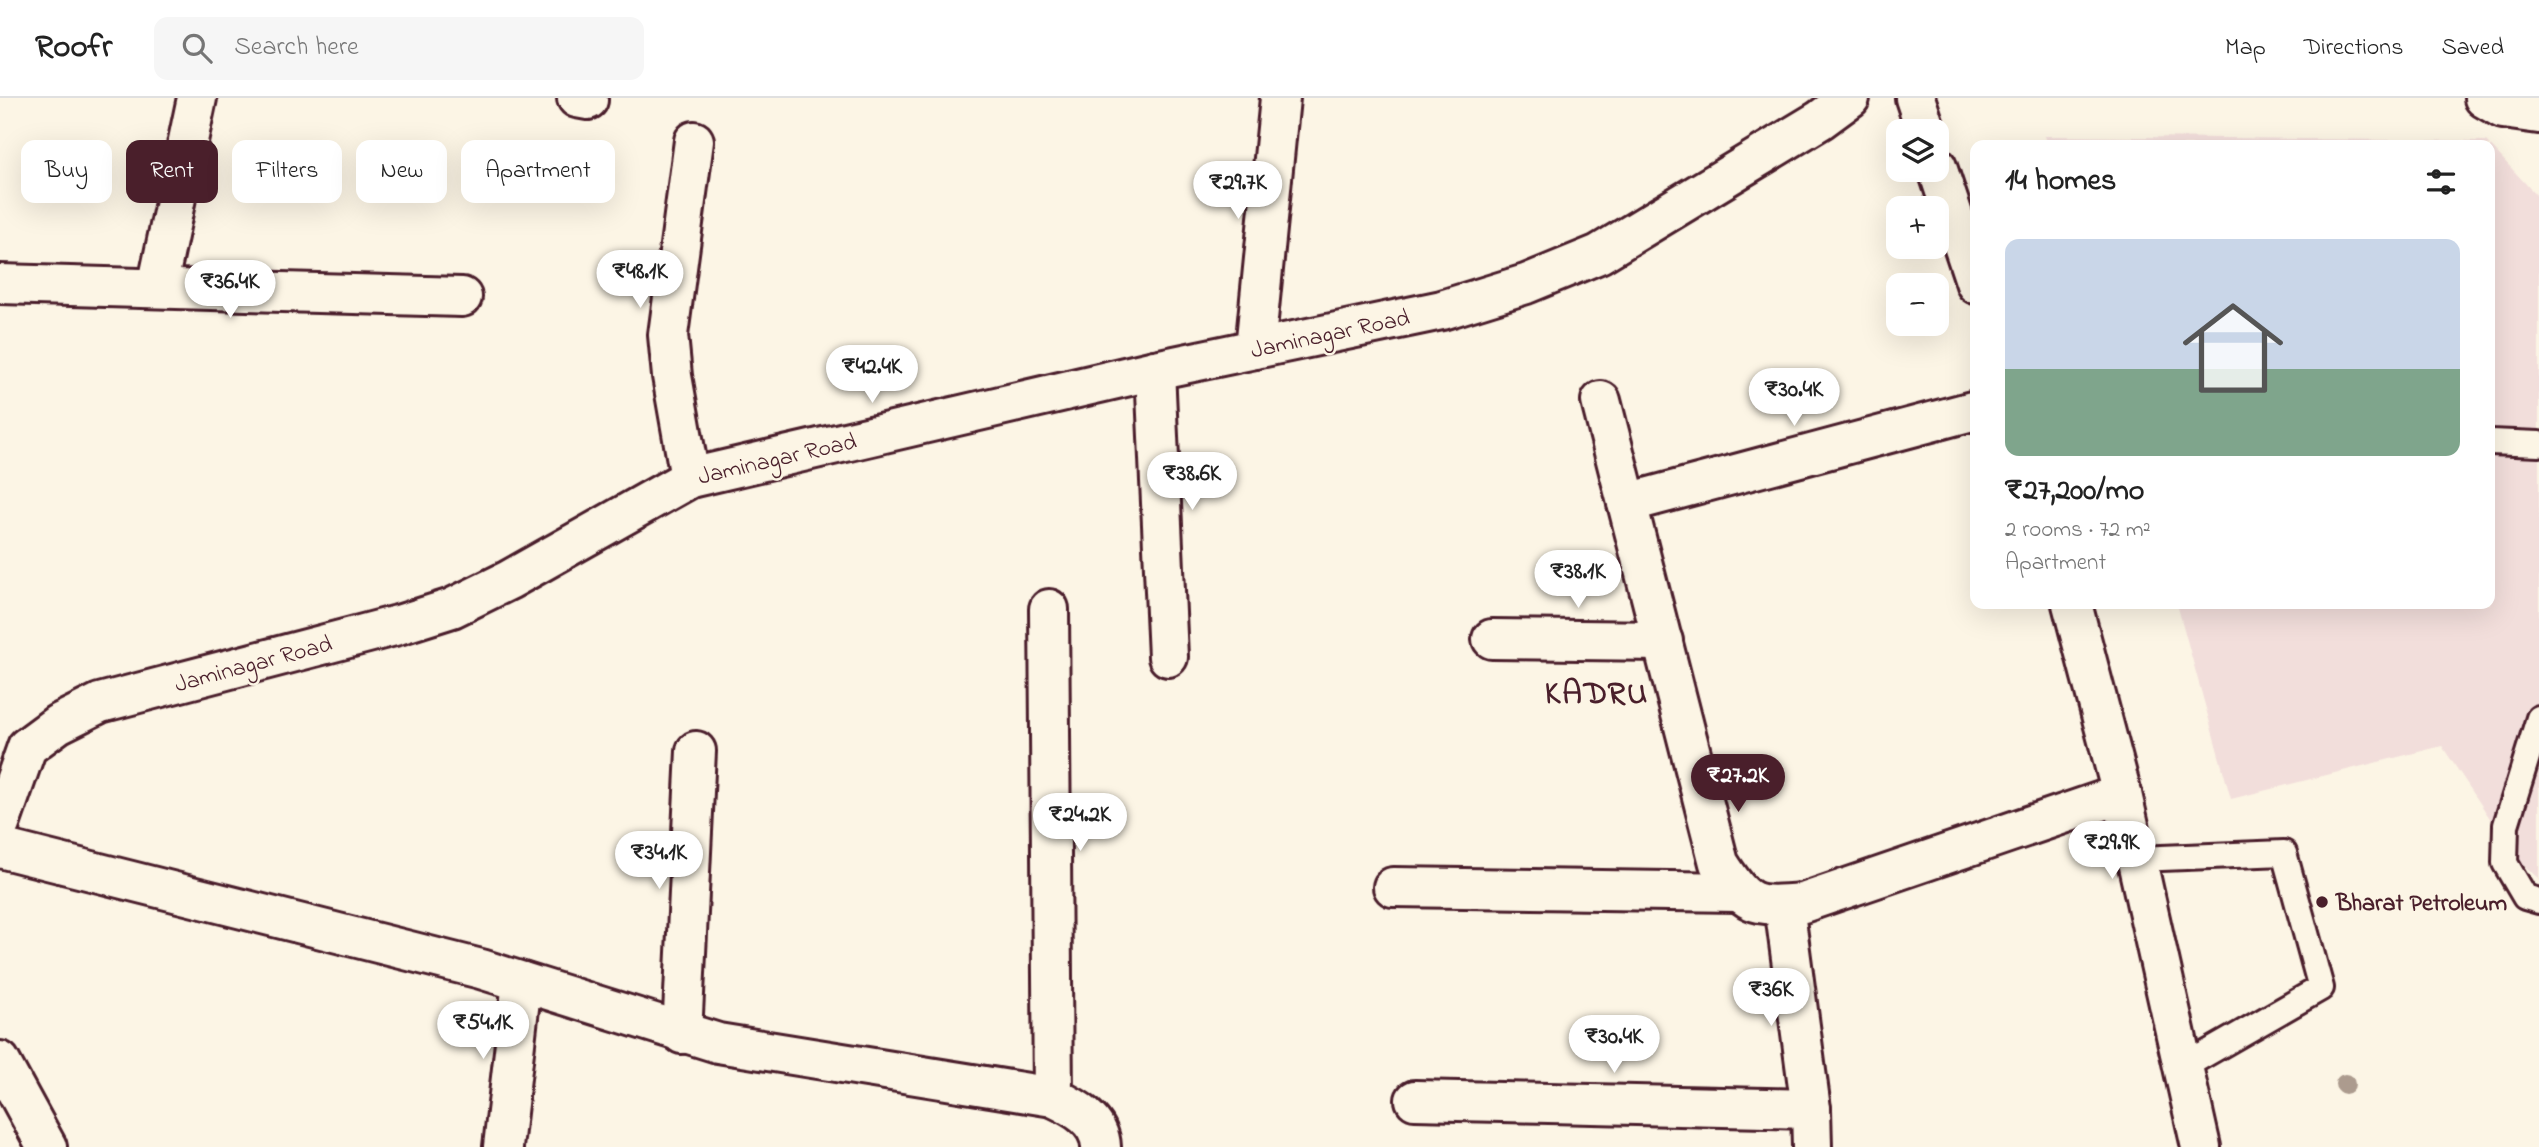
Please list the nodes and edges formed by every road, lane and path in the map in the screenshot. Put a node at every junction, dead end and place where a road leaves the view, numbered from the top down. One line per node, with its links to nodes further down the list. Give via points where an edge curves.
1 (197, 98): 12 (street)
2 (1280, 98): 14 (street)
3 (1850, 98): 14 (street, Jaminagar Road, via 1598,254 1442,310)
4 (1915, 98): 7 (street)
5 (2484, 98): 6 (street, via 2503,109)
6 (2539, 114)
7 (1922, 119)
8 (694, 141): 20 (street, via 668,335)
9 (1942, 182): 10 (street)
10 (1970, 266)
11 (0, 284): 12 (street)
12 (157, 288): 13 (street)
13 (462, 297)
14 (1255, 349): 15 (street, Jaminagar Road)
15 (1155, 370): 20 (street, Jaminagar Road); 26 (street)
16 (1601, 401): 21 (street)
17 (1970, 412): 21 (street)
18 (2495, 442): 19 (lane)
19 (2539, 444)
20 (690, 478): 30 (street, Jaminagar Road, via 452,608 100,704 58,724 27,747)
21 (1627, 503): 25 (street)
22 (2072, 609): 29 (street)
23 (1048, 610): 41 (street)
24 (1492, 639): 25 (street)
25 (1663, 641): 34 (street, via 1720,863)
26 (1168, 657)
27 (2539, 718): 35 (lane, via 2506,825 2505,863 2525,897)
28 (696, 751): 38 (street)
29 (2122, 794): 32 (street); 36 (street, via 1803,903)
30 (0, 824)
31 (0, 848): 37 (street)
32 (2137, 859): 40 (street); 40 (lane, via 2284,853 2321,988)
33 (1393, 887): 34 (street)
34 (1738, 892): 36 (street, via 1761,906)
35 (2539, 901)
36 (1784, 905): 43 (street)
37 (522, 982): 38 (street); 45 (street)
38 (682, 1034): 41 (street)
39 (0, 1061): 44 (street)
40 (2183, 1067): 48 (street)
41 (1053, 1097): 46 (street, via 1082,1111)
42 (1415, 1100): 43 (street)
43 (1811, 1109): 47 (street)
44 (47, 1147)
45 (503, 1147)
46 (1101, 1147)
47 (1812, 1147)
48 (2201, 1147)

